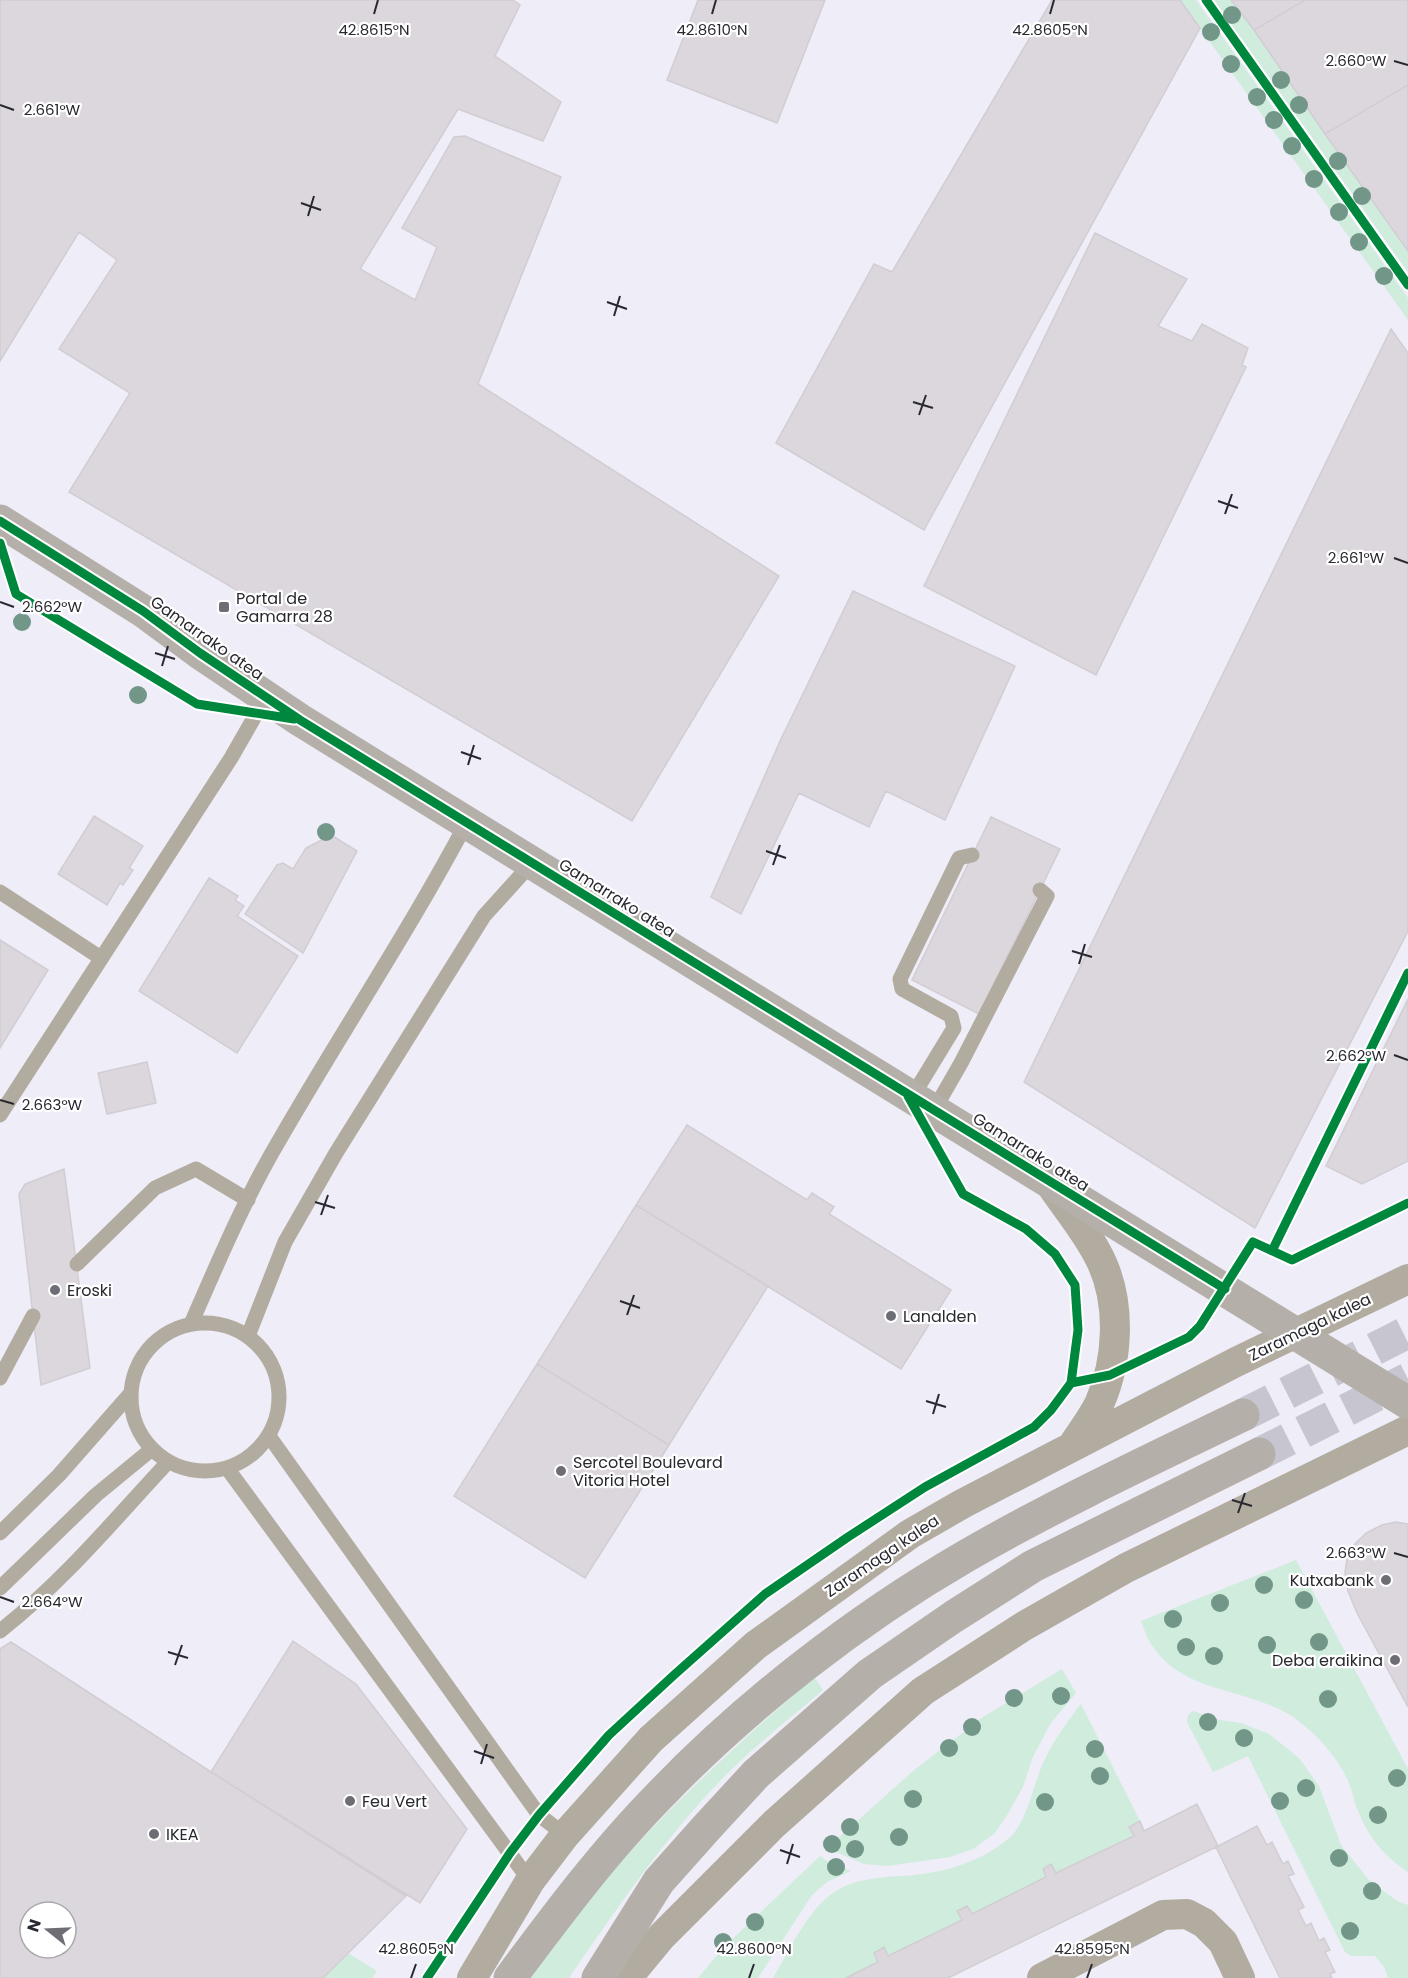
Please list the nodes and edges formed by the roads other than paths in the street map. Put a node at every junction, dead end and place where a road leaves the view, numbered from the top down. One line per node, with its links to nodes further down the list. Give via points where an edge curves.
1 (0, 521): 2 (main road, Gamarrako atea, via 143,611)
2 (266, 697): 3 (main road, Gamarrako atea); 8 (lane, via 231,758)
3 (467, 822): 5 (main road, Gamarrako atea); 12 (lane, via 429,894 279,1141)
4 (972, 855): 9 (lane, via 959,858 900,980 902,989 951,1016 954,1028)
5 (532, 863): 9 (main road, Gamarrako atea); 18 (lane, via 484,916 336,1153 285,1242)
6 (1040, 890): 9 (lane, via 1047,896 961,1063)
7 (0, 892): 8 (lane)
8 (101, 958): 10 (lane)
9 (923, 1104): 11 (main road, Gamarrako atea)
10 (0, 1115)
11 (1047, 1179): 17 (main road, Gamarrako atea); 25 (street, Gamarrako atea, via 1102,1262 1115,1327 1110,1375 1099,1404)
12 (248, 1200): 13 (lane, via 196,1169 155,1188); 16 (lane)
13 (77, 1264)
14 (1408, 1279): 17 (street, Zaramaga kalea)
15 (33, 1316): 19 (lane)
16 (191, 1324): 18 (lane, via 221,1324); 20 (lane, via 168,1333 149,1348 136,1369)
17 (1298, 1334): 21 (main road, Gamarrako atea); 25 (street, Zaramaga kalea)
18 (248, 1336): 24 (lane, via 265,1352 275,1372 277,1416)
19 (0, 1378)
20 (131, 1393): 26 (lane, via 135,1423); 30 (lane)
21 (1408, 1403)
22 (1244, 1415): 36 (main road, via 1092,1487 965,1556 873,1615 793,1675 728,1729 659,1796 574,1891)
23 (1408, 1430): 38 (street, via 1126,1568 1024,1626 923,1691 774,1824 661,1937)
24 (268, 1436): 29 (lane, via 244,1461); 33 (lane, via 539,1815)
25 (1072, 1446): 33 (street, Zaramaga kalea, via 910,1534 756,1645 651,1740)
26 (152, 1449): 28 (lane); 31 (lane, via 96,1495)
27 (1259, 1454): 37 (main road, via 1034,1566 870,1674 756,1774 708,1826 659,1881)
28 (168, 1461): 29 (lane, via 187,1469); 32 (lane, via 75,1562)
29 (227, 1468): 34 (lane)
30 (0, 1533)
31 (0, 1588)
32 (0, 1631)
33 (565, 1835): 34 (street, Zaramaga kalea)
34 (530, 1881): 35 (street, Zaramaga kalea)
35 (472, 1978)
36 (510, 1978)
37 (598, 1978)
38 (627, 1978)
39 (1042, 1978): 40 (street, via 1163,1915 1187,1914 1204,1923 1223,1942)
40 (1240, 1978)

